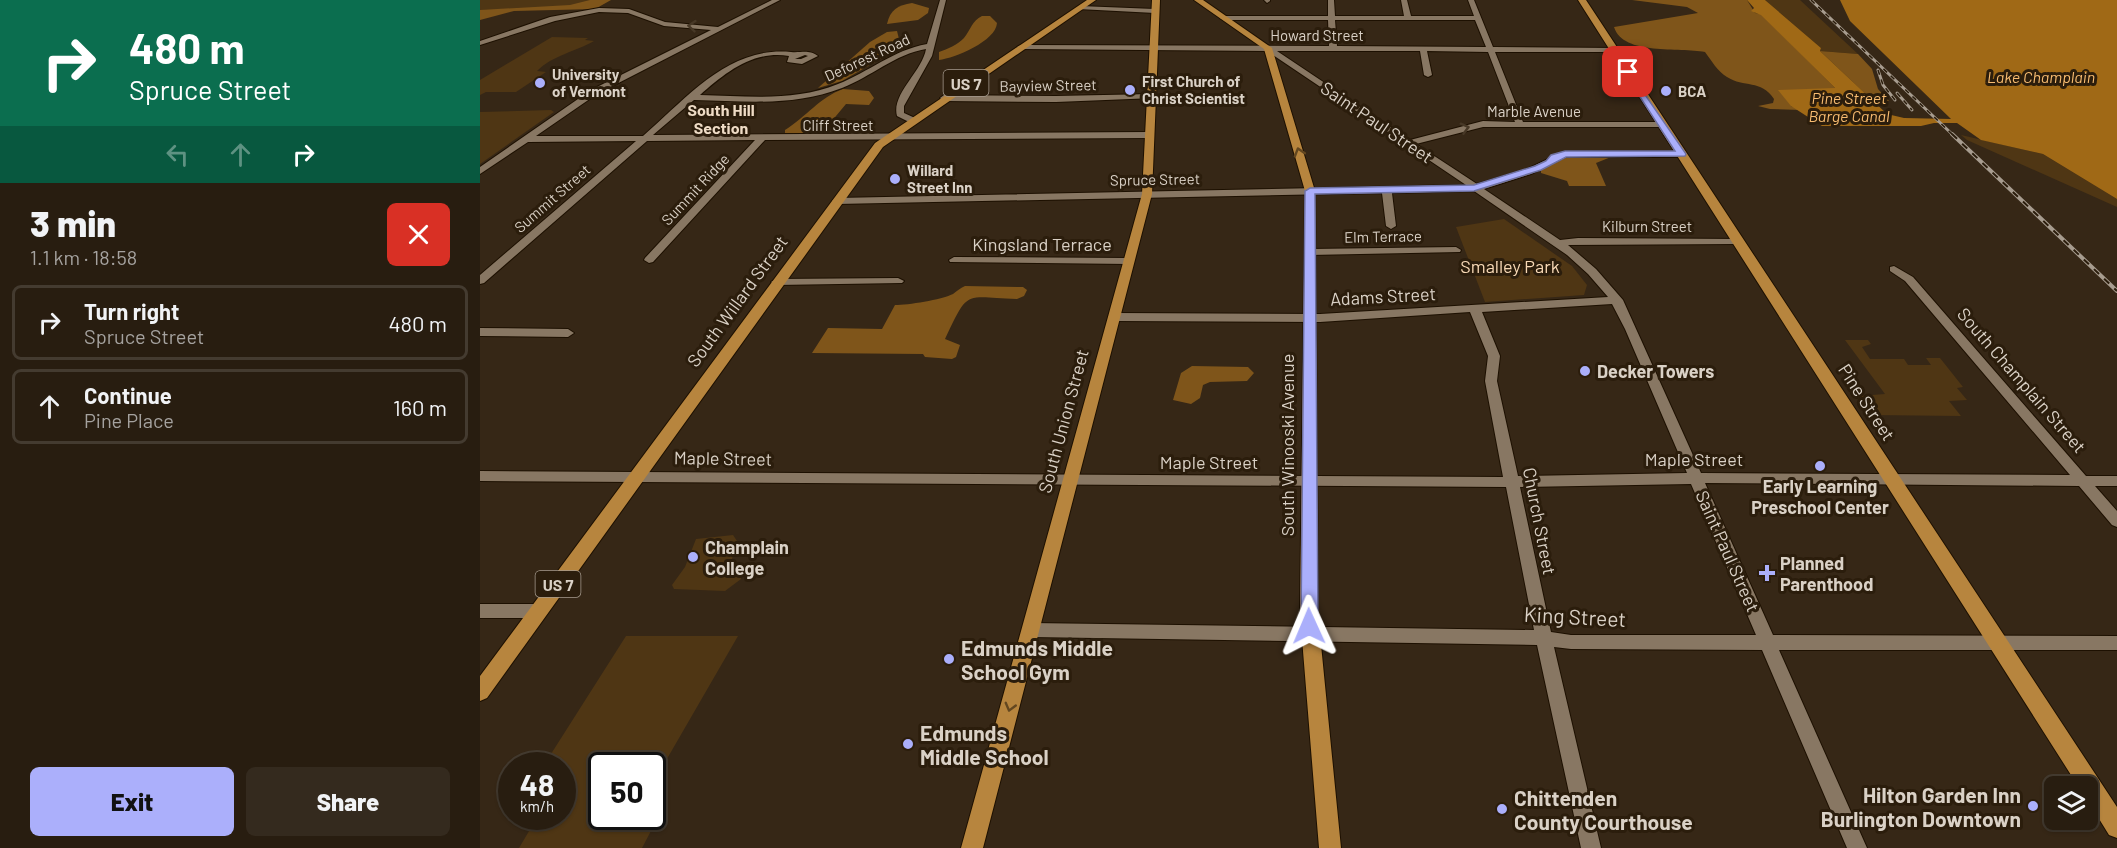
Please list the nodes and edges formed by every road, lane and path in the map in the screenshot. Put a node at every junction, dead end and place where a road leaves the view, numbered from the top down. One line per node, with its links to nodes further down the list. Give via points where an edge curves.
1 (777, 0): 15 (street)
2 (943, 0): 17 (street)
3 (1092, 0): 10 (main road, South Willard Street / US 7)
4 (1198, 0): 12 (main road, Saint Paul Street)
5 (1331, 0): 11 (street)
6 (1404, 0): 13 (street)
7 (1471, 0): 14 (street)
8 (1582, 0): 24 (main road, Pine Street)
9 (1156, 5): 10 (street); 19 (main road, South Union Street)
10 (1080, 8): 18 (main road, South Willard Street / US 7)
11 (1332, 17): 12 (street); 13 (street); 21 (street)
12 (1224, 18): 20 (main road, Saint Paul Street)
13 (1407, 18): 14 (street)
14 (1478, 18): 23 (street)
15 (719, 29): 16 (street, one-way to 16, via 664,24 633,12 594,11); 37 (street, via 594,92)
16 (480, 43)
17 (930, 46): 28 (street, Deforest Road, via 902,52 860,78 804,98 776,102); 30 (street, Deforest Road, via 927,65 900,104 900,114)
18 (1021, 47): 19 (street, Howard Street); 29 (main road, South Willard Street / US 7)
19 (1154, 48): 20 (street, Howard Street); 27 (main road, South Union Street)
20 (1268, 48): 21 (street, Howard Street); 38 (street, Saint Paul Street); 43 (main road, South Winooski Avenue, one-way to 20)
21 (1333, 48): 22 (street, Howard Street)
22 (1422, 49): 23 (street, Howard Street); 26 (street)
23 (1489, 49): 24 (street, Howard Street); 31 (street)
24 (1613, 50): 32 (main road, Pine Street)
25 (794, 56): 28 (street, Summit Street, via 771,53 748,57)
26 (1428, 75)
27 (1152, 96): 29 (street, Bayview Street); 33 (main road, South Union Street)
28 (691, 97): 34 (street, Summit Street)
29 (944, 98): 30 (main road, South Willard Street / US 7)
30 (912, 120): 36 (main road, South Willard Street / US 7)
31 (1520, 124): 32 (street, Marble Avenue); 38 (street, Marble Avenue, one-way to 31, via 1478,124)
32 (1663, 125): 39 (main road, Pine Street)
33 (1150, 135): 36 (street, Cliff Street); 44 (main road, South Union Street)
34 (644, 138): 35 (street, Cliff Street); 37 (street, Cliff Street); 56 (street, Summit Street)
35 (762, 138): 36 (street, Cliff Street); 51 (street, Summit Ridge)
36 (885, 138): 45 (main road, South Willard Street / US 7)
37 (525, 139): 40 (street)
38 (1408, 143): 41 (street, Saint Paul Street)
39 (1682, 154): 41 (street, Spruce Street, via 1565,154 1538,168); 47 (main road, Pine Street)
40 (480, 171)
41 (1474, 188): 42 (street, Spruce Street); 48 (street, Saint Paul Street)
42 (1387, 190): 43 (street, Spruce Street); 46 (street)
43 (1310, 191): 44 (street, Spruce Street); 50 (main road, South Winooski Avenue)
44 (1147, 194): 45 (street, Spruce Street); 53 (main road, South Union Street)
45 (837, 201): 57 (main road, South Willard Street / US 7)
46 (1391, 226)
47 (1737, 241): 48 (street, Kilburn Street); 68 (main road, Pine Street)
48 (1558, 243): 58 (street, Saint Paul Street, via 1591,268)
49 (1456, 250): 50 (street, Elm Terrace)
50 (1310, 252): 61 (main road, South Winooski Avenue)
51 (649, 260)
52 (954, 260): 53 (street, Kingsland Terrace)
53 (1130, 261): 60 (main road, South Union Street)
54 (1894, 269): 69 (street, South Champlain Street, via 1909,279)
55 (898, 280): 57 (street)
56 (480, 281)
57 (777, 282): 65 (main road, South Willard Street / US 7)
58 (1617, 300): 59 (street, Adams Street); 66 (street, Saint Paul Street)
59 (1475, 309): 61 (street, Adams Street); 72 (street, Church Street, via 1494,356 1491,381)
60 (1114, 317): 61 (street, Adams Street); 67 (main road, South Union Street)
61 (1310, 318): 71 (main road, South Winooski Avenue)
62 (480, 332): 63 (street)
63 (568, 333)
64 (480, 476): 65 (street, Maple Street)
65 (635, 477): 67 (street, Maple Street); 74 (main road, South Willard Street / US 7)
66 (1696, 478): 68 (street, Maple Street); 72 (street, Maple Street); 80 (street, Saint Paul Street)
67 (1070, 480): 71 (street, Maple Street); 76 (main road, South Union Street)
68 (1892, 480): 69 (street, Maple Street); 79 (main road, Pine Street)
69 (2082, 481): 70 (street, Maple Street); 73 (street, South Champlain Street)
70 (2117, 481)
71 (1310, 482): 72 (street, Maple Street); 77 (main road, South Winooski Avenue)
72 (1512, 482): 78 (street, Church Street)
73 (2117, 521)
74 (539, 610): 75 (street); 82 (main road, South Willard Street / US 7)
75 (480, 611)
76 (1030, 630): 77 (street, King Street); 84 (main road, South Union Street, one-way to 84)
77 (1309, 635): 78 (street, King Street); 85 (main road, South Winooski Avenue)
78 (1544, 639): 80 (street, King Street); 86 (street, Church Street)
79 (1996, 642): 80 (street, King Street); 81 (street, King Street); 83 (main road, Pine Street)
80 (1768, 643): 87 (street, Saint Paul Street)
81 (2117, 643)
82 (480, 692)
83 (2117, 827)
84 (972, 848)
85 (1330, 848)
86 (1591, 848)
87 (1857, 848)

